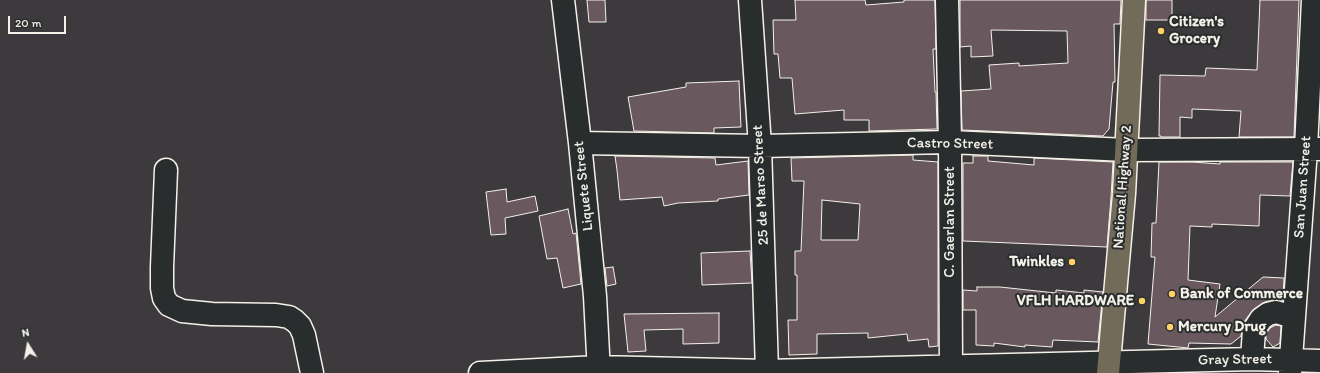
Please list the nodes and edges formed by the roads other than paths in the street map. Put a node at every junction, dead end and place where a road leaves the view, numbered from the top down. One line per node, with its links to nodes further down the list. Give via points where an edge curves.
1 (563, 0): 7 (street, Liquete Street)
2 (750, 0): 8 (street, 25 de Marso Street)
3 (947, 0): 6 (street, C. Gaerlan Street)
4 (1134, 0): 10 (main road, National Highway 2)
5 (1313, 0): 9 (street, San Juan Street)
6 (950, 142): 8 (street, Castro Street); 10 (street, Castro Street); 17 (street, C. Gaerlan Street)
7 (580, 143): 8 (street, Castro Street); 18 (street, Liquete Street, via 595,296)
8 (760, 146): 19 (street, 25 de Marso Street)
9 (1313, 149): 10 (street, Castro Street); 12 (street, San Juan Street)
10 (1127, 150): 16 (main road, National Highway 2)
11 (166, 170): 20 (street, via 162,288 169,305 182,311 289,317 300,326 304,335)
12 (1293, 317): 13 (street, via 1276,312 1261,319 1254,330); 15 (street, San Juan Street)
13 (1252, 359): 15 (street, Gray Street); 16 (street, Gray Street)
14 (1320, 361): 15 (street, Gray Street)
15 (1291, 366)
16 (1109, 368): 17 (street, Gray Street)
17 (951, 369): 19 (street, Gray Street)
18 (599, 370): 19 (street, Gray Street); 21 (street, Gray Street)
19 (767, 371)
20 (312, 373)
21 (480, 373)

